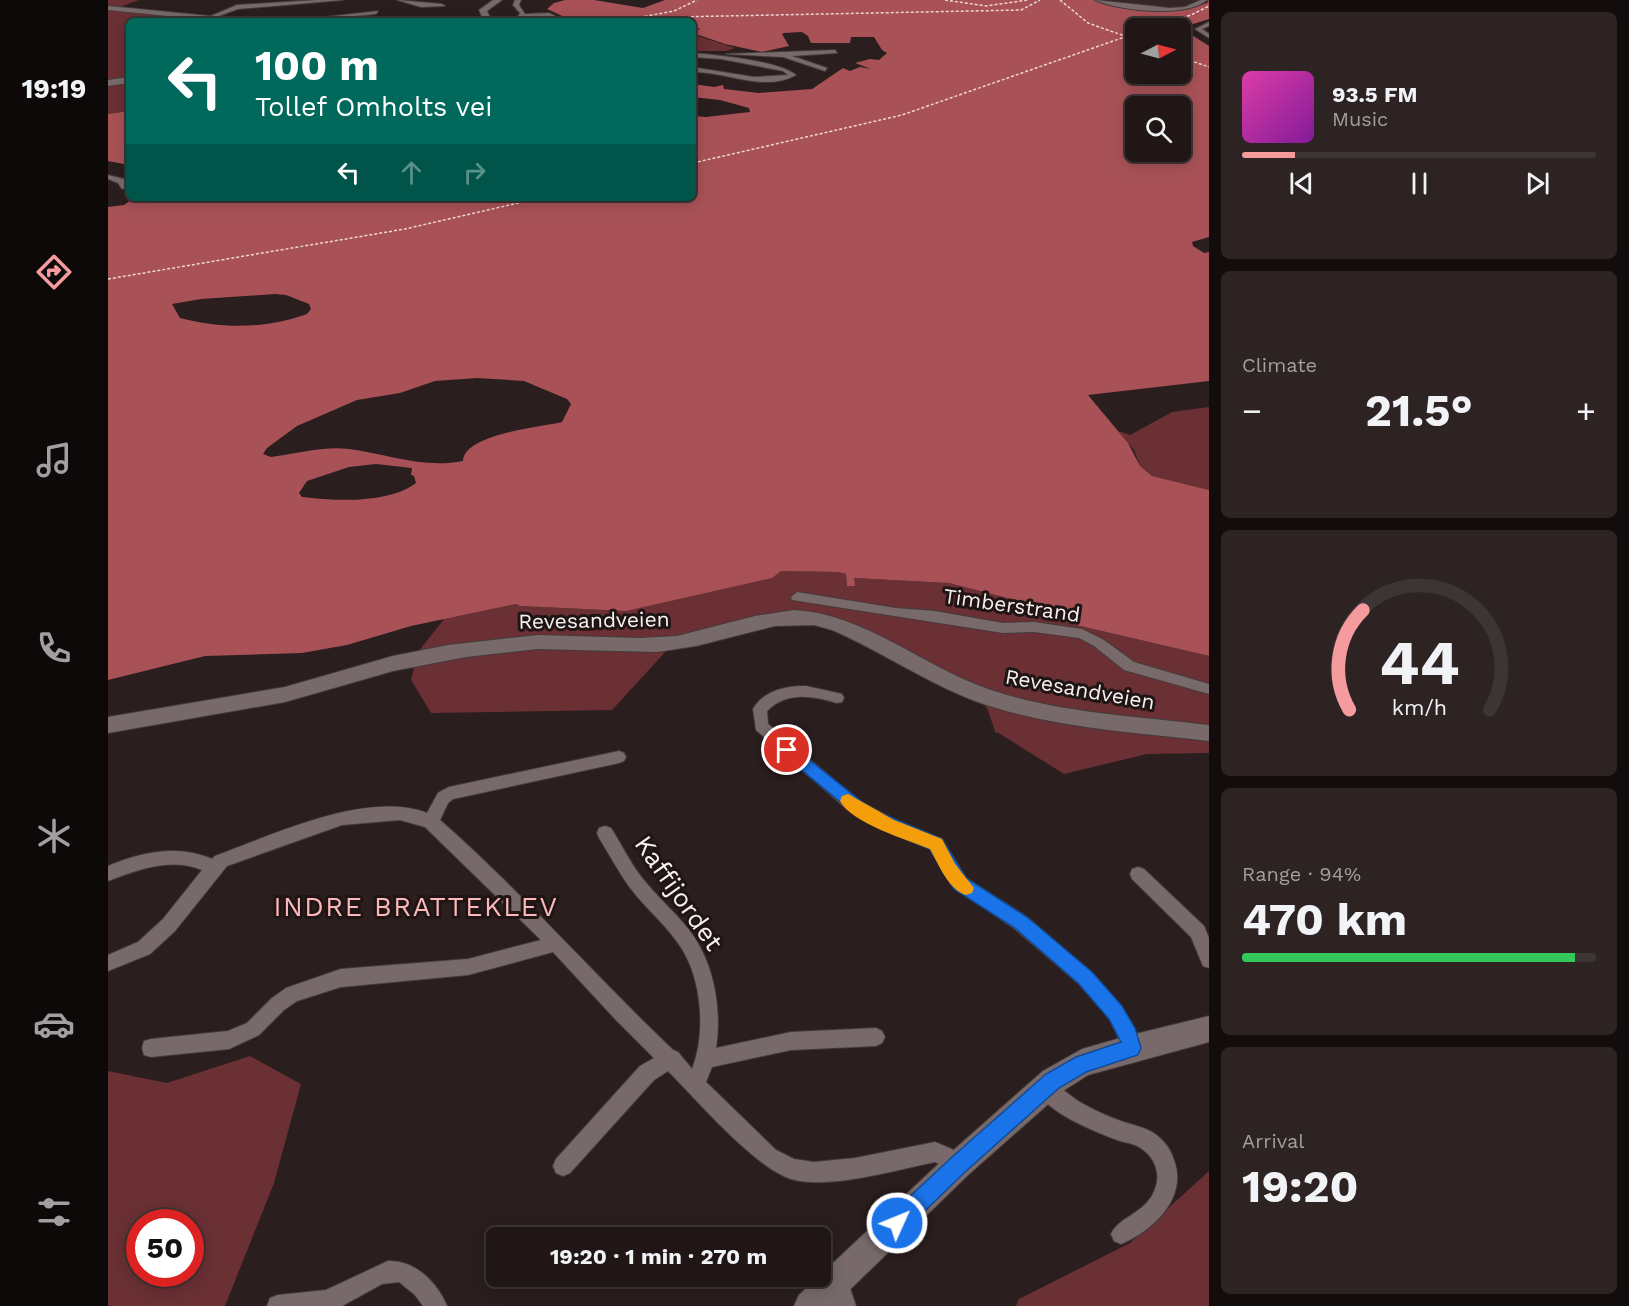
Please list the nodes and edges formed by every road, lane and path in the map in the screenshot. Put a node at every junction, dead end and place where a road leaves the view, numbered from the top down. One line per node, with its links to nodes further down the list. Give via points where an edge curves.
1 (340, 0): 15 (street, via 237,7)
2 (400, 0): 10 (street)
3 (498, 0): 17 (main road, via 483,10)
4 (518, 0): 18 (street, via 516,5 523,13)
5 (1098, 0): 13 (street)
6 (1132, 0): 13 (street)
7 (1184, 0): 9 (street)
8 (1167, 2): 11 (street)
9 (1202, 2): 11 (street)
10 (442, 6)
11 (1186, 7): 13 (street)
12 (108, 8): 15 (main road)
13 (1142, 9)
14 (376, 12): 16 (street)
15 (209, 18)
16 (330, 18)
17 (487, 18)
18 (519, 18)
19 (530, 18): 20 (street, via 549,15)
20 (556, 18)
21 (1209, 24): 22 (street, via 1198,29)
22 (1209, 36)
23 (835, 52): 26 (street)
24 (696, 55): 25 (street)
25 (706, 55): 26 (street); 28 (street, via 785,70 793,75 782,79 740,77)
26 (784, 55): 27 (street)
27 (825, 69)
28 (696, 70)
29 (126, 80): 30 (main road)
30 (108, 83)
31 (108, 177): 32 (street, via 121,181)
32 (125, 187)
33 (797, 597): 34 (street, Timberstrand, via 1003,628 1071,632 1092,638 1129,666)
34 (1209, 689)
35 (837, 698): 51 (street, via 806,691 775,695 760,709 761,726 853,805 936,844 960,883 1021,923 1085,978 1115,1012)
36 (108, 725): 37 (main road, Revesandveien, via 312,688 377,668 487,648 556,642 657,645 766,621 798,618 826,621 852,631 954,683 1022,707)
37 (1209, 733)
38 (619, 757): 39 (street, via 450,793 443,798)
39 (431, 822): 41 (street, via 400,813 342,818 221,861); 45 (street)
40 (605, 833): 52 (street, Kaffijordet, via 636,883 676,926 700,965 707,992)
41 (215, 869): 42 (street, via 190,860 156,858); 47 (street, via 169,925 144,948)
42 (108, 874)
43 (1138, 874): 44 (street)
44 (1204, 930): 46 (street)
45 (552, 941): 50 (street, via 546,947 468,967 341,978 292,994 253,1029 230,1040); 53 (street)
46 (1209, 960)
47 (108, 963)
48 (1209, 1029): 51 (main road)
49 (876, 1037): 52 (street, via 791,1041)
50 (151, 1048)
51 (1131, 1048): 55 (main road, via 1082,1064)
52 (706, 1057): 54 (street, Kaffijordet)
53 (671, 1059): 54 (street); 57 (street, via 647,1073)
54 (695, 1084): 56 (street, via 769,1157 792,1169 814,1172 855,1168 935,1152)
55 (1045, 1088): 56 (main road); 58 (street, via 1058,1102 1150,1142 1161,1154 1169,1179 1165,1193 1146,1218)
56 (958, 1165): 59 (main road)
57 (563, 1166)
58 (1121, 1234)
59 (841, 1293): 62 (main road)
60 (278, 1306): 61 (street, via 297,1302 321,1304 379,1273 399,1271 413,1277)
61 (436, 1306)
62 (810, 1306)

